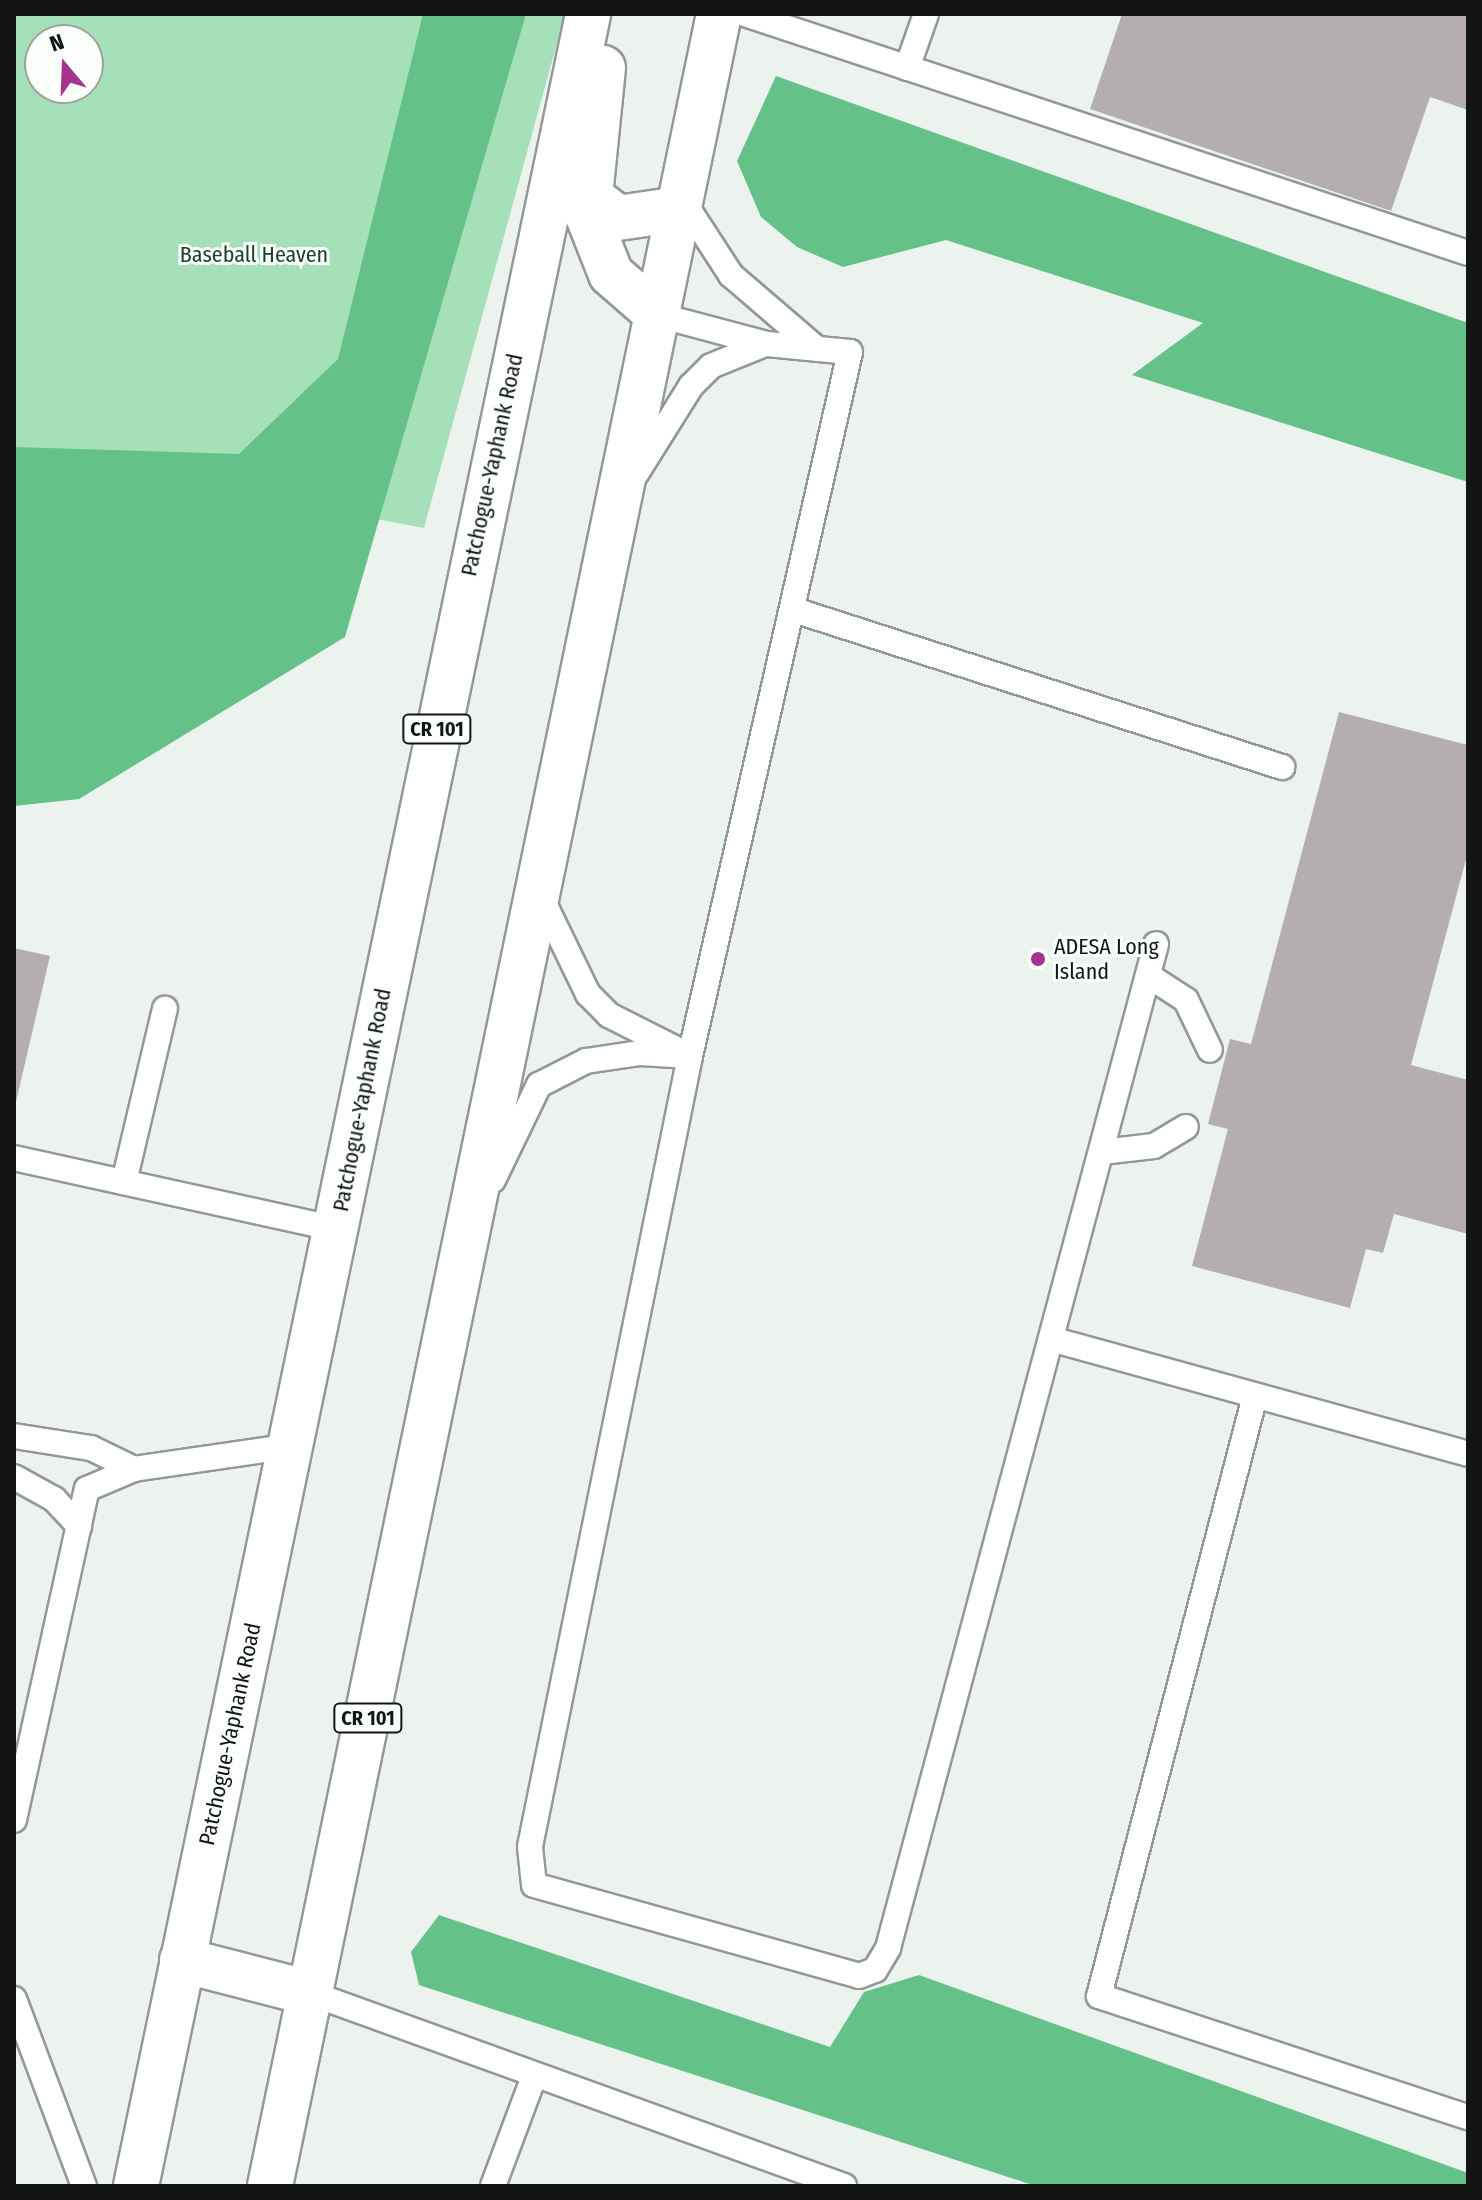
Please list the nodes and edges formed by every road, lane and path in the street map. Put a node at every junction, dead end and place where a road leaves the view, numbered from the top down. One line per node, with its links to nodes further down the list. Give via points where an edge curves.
1 (588, 14): 27 (main road, Patchogue-Yaphank Road / CR 101)
2 (610, 14): 7 (main road)
3 (719, 14): 8 (main road, CR 101)
4 (745, 14): 6 (lane)
5 (926, 14): 6 (lane)
6 (907, 68): 9 (lane)
7 (589, 196): 8 (main road, via 618,218); 10 (main road, via 597,249 611,274)
8 (680, 204): 10 (main road, CR 101); 12 (lane, via 727,270)
9 (1468, 253)
10 (658, 315): 11 (lane); 13 (main road, CR 101)
11 (767, 344): 12 (lane); 13 (lane, via 711,366 691,386)
12 (817, 349): 14 (lane, via 850,352)
13 (618, 504): 16 (main road, CR 101)
14 (794, 610): 15 (lane); 21 (lane)
15 (1282, 767)
16 (541, 895): 21 (lane, via 588,994 609,1015); 26 (main road, CR 101)
17 (1156, 944): 18 (lane)
18 (1149, 976): 20 (lane, via 1186,1000); 23 (lane)
19 (165, 1009): 25 (lane)
20 (1210, 1050)
21 (690, 1056): 26 (lane, via 640,1053 586,1061 539,1085); 28 (lane, via 530,1847 534,1885 859,1976 875,1970 888,1948)
22 (1186, 1127): 23 (lane, via 1154,1146)
23 (1102, 1152): 28 (lane)
24 (14, 1158): 25 (lane)
25 (124, 1182): 27 (lane)
26 (471, 1225): 38 (main road, CR 101)
27 (336, 1229): 31 (main road, Patchogue-Yaphank Road / CR 101)
28 (1051, 1339): 29 (lane)
29 (1255, 1396): 32 (lane); 41 (lane, via 1099,1996)
30 (14, 1436): 33 (lane, via 91,1448)
31 (291, 1446): 33 (lane); 37 (main road, Patchogue-Yaphank Road / CR 101)
32 (1468, 1454)
33 (134, 1469): 35 (lane, via 87,1489)
34 (14, 1477): 35 (lane, via 54,1499)
35 (79, 1526): 36 (lane)
36 (14, 1820)
37 (182, 1960): 38 (main road); 43 (main road, Patchogue-Yaphank Road / CR 101)
38 (310, 1993): 40 (lane); 44 (main road, CR 101)
39 (14, 1999): 42 (lane)
40 (533, 2079): 45 (lane); 46 (lane)
41 (1468, 2117)
42 (84, 2186)
43 (136, 2186)
44 (270, 2186)
45 (493, 2186)
46 (844, 2186)

